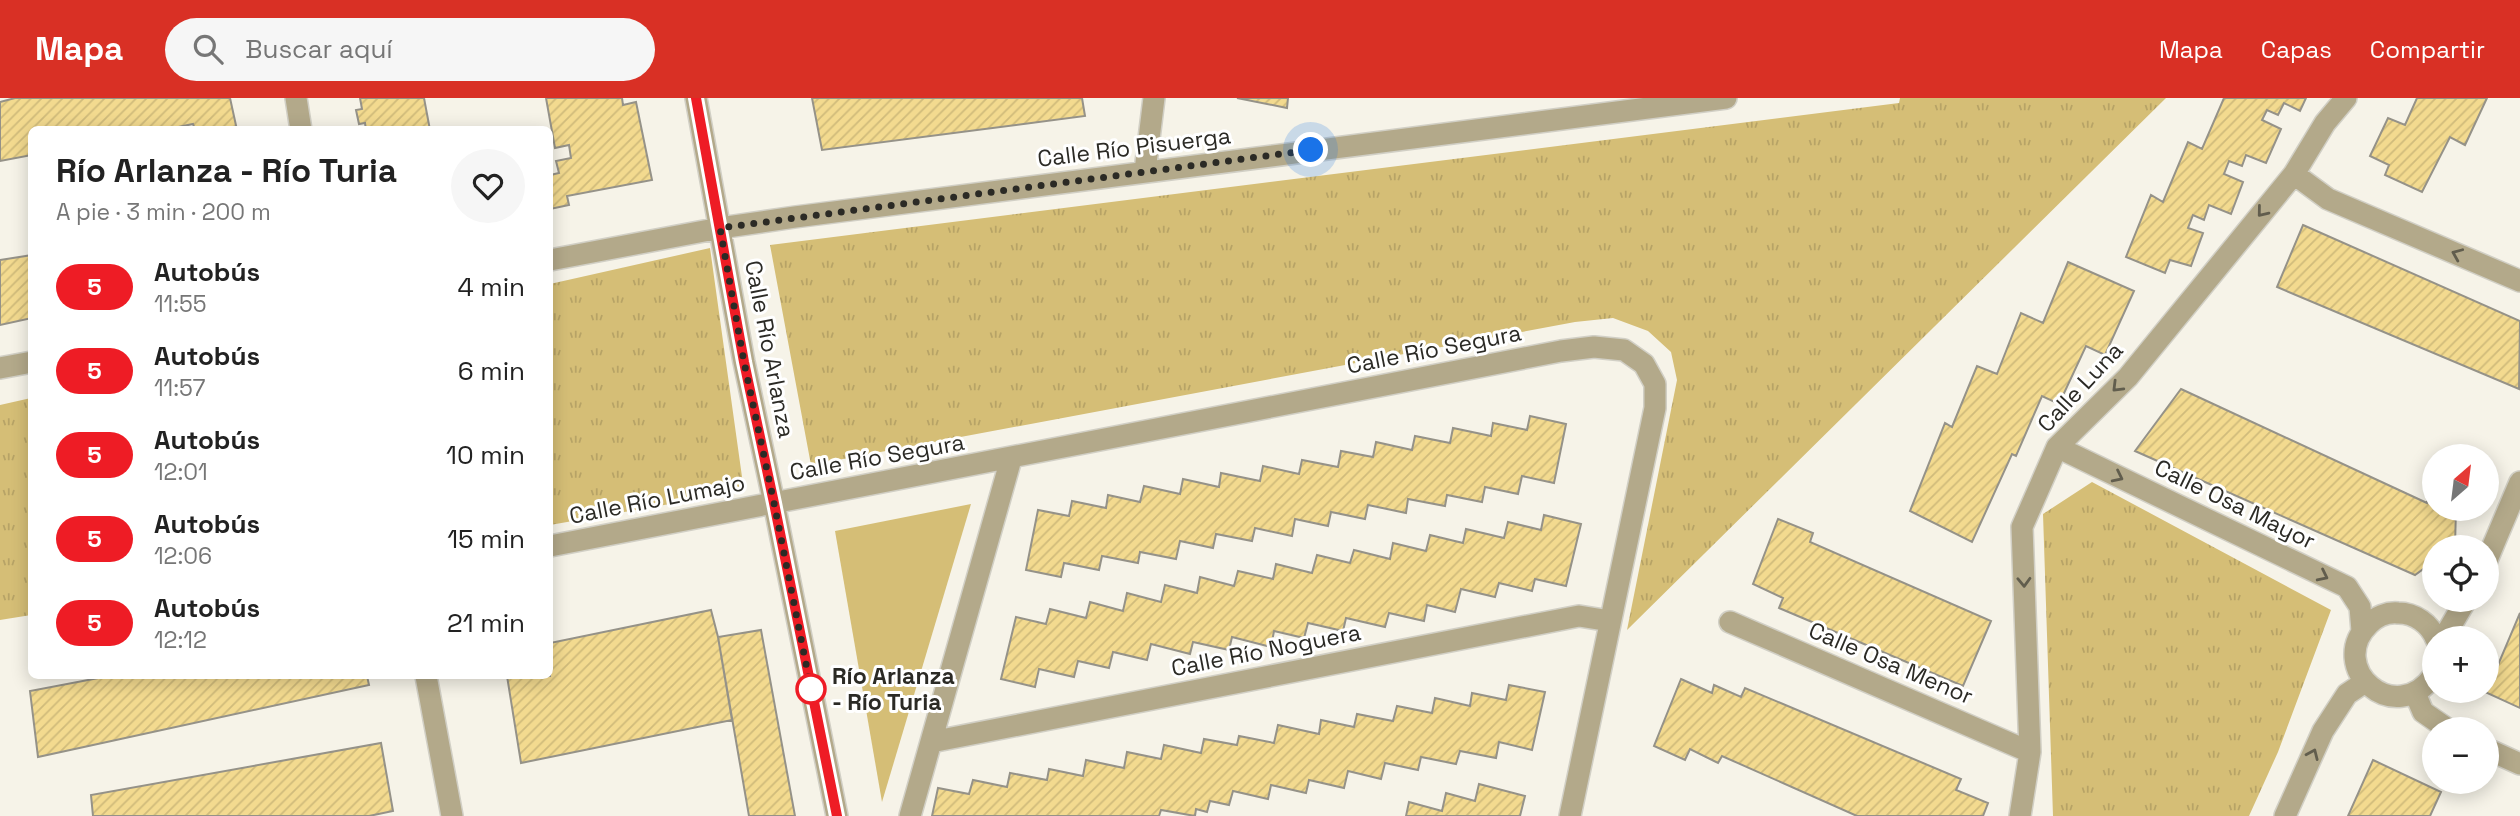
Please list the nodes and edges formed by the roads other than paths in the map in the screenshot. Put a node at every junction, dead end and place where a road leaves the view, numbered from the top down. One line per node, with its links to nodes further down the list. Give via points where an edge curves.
1 (296, 98): 6 (street)
2 (696, 98): 9 (street, Calle Río Arlanza)
3 (1154, 98): 7 (street)
4 (1726, 98): 7 (street, Calle Río Pisuerga)
5 (2346, 98): 8 (street, Calle Luna)
6 (301, 126)
7 (1144, 171): 9 (street, Calle Río Pisuerga)
8 (2294, 174): 11 (street, one-way to 8, via 2328,199); 14 (street, Calle Luna, one-way to 14, via 2128,377)
9 (720, 228): 10 (street, Calle Río Pisuerga); 17 (street, Calle Río Arlanza)
10 (553, 259)
11 (2520, 281)
12 (28, 363): 13 (street)
13 (0, 368)
14 (2057, 447): 23 (street, Calle Osa Mayor, one-way to 23, via 2347,587 2360,607); 30 (street, Calle Luna, one-way to 30, via 2022,527)
15 (1011, 459): 17 (street, Calle Río Segura); 20 (street, Calle Río Segura, via 1561,351 1624,349 1644,364 1655,384 1655,408); 29 (street)
16 (2520, 482): 18 (street)
17 (774, 503): 19 (street, Calle Río Lumajo); 34 (street, Calle Río Arlanza)
18 (2498, 535)
19 (553, 545)
20 (1610, 621): 29 (street, Calle Río Noguera, via 1579,616); 36 (street, Calle Río Segura)
21 (1730, 622): 30 (street, Calle Osa Menor)
22 (2427, 626): 23 (street, via 2399,612 2384,614)
23 (2362, 631): 25 (street, via 2355,656)
24 (427, 679): 33 (street)
25 (2365, 682): 27 (street, via 2388,696); 38 (street, one-way to 25, via 2323,731 2347,694)
26 (2422, 688): 27 (street)
27 (2415, 693): 28 (street)
28 (2430, 717)
29 (931, 742): 35 (street)
30 (2031, 752): 37 (street, Calle Luna)
31 (2499, 754): 32 (street)
32 (2520, 764)
33 (452, 816)
34 (837, 816)
35 (910, 816)
36 (1570, 816)
37 (2020, 816)
38 (2285, 816)

